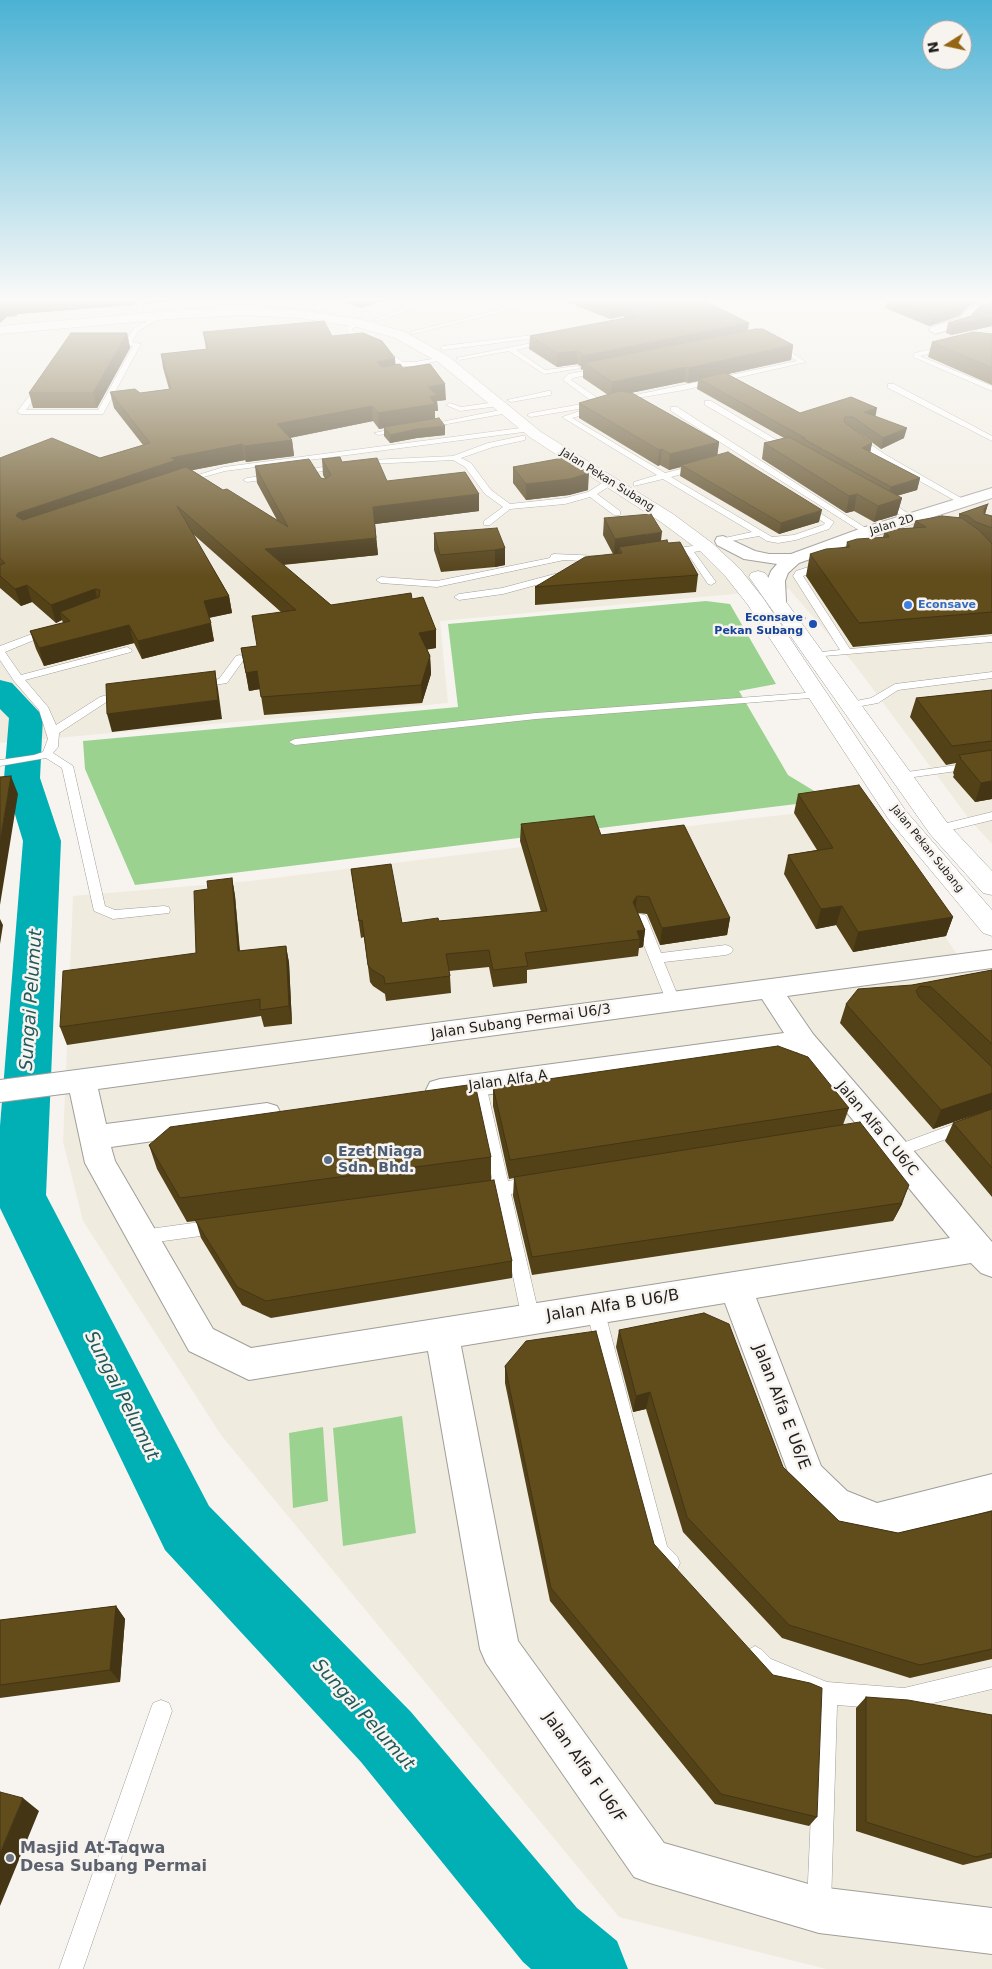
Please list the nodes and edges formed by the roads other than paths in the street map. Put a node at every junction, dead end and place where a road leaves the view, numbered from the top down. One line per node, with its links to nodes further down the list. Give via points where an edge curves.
1 (35, 393): 2 (lane, via 21,412 100,412)
2 (111, 393)
3 (489, 393): 11 (main road, Jalan Pekan Subang)
4 (548, 393): 11 (lane)
5 (583, 393): 12 (lane)
6 (661, 393): 12 (lane)
7 (904, 393): 20 (lane)
8 (639, 404): 13 (lane)
9 (708, 404): 21 (lane)
10 (450, 405): 11 (lane, via 460,409)
11 (504, 405): 15 (main road, Jalan Pekan Subang); 16 (lane)
12 (600, 406): 15 (lane); 23 (lane, via 566,417)
13 (612, 407)
14 (674, 409): 38 (lane)
15 (532, 426): 22 (lane); 25 (main road, Jalan Pekan Subang); 26 (lane, via 224,469); 27 (main road, Jalan Pekan Subang, via 547,429)
16 (416, 427)
17 (406, 429): 19 (lane)
18 (847, 431): 31 (lane, via 882,457)
19 (378, 433)
20 (992, 439)
21 (799, 455)
22 (454, 458): 24 (lane, via 370,462 317,474); 32 (lane, via 468,466 488,492)
23 (664, 476): 27 (lane); 37 (lane); 37 (lane, via 732,460 830,522 826,527 786,539 770,539)
24 (247, 480)
25 (610, 482): 29 (lane); 40 (main road, Jalan Pekan Subang)
26 (173, 484)
27 (637, 484): 39 (main road, Jalan Pekan Subang)
28 (992, 493): 31 (street, Jalan 2D)
29 (591, 494): 32 (lane, via 565,501); 33 (lane)
30 (872, 496): 34 (lane)
31 (964, 502): 34 (street, Jalan 2D)
32 (508, 507): 35 (lane)
33 (617, 512)
34 (913, 518): 36 (lane); 38 (street, Jalan 2D)
35 (487, 523)
36 (931, 531)
37 (760, 532): 39 (lane)
38 (868, 532): 45 (street, Jalan 2D)
39 (723, 541): 45 (street, Jalan 2D, via 750,555); 50 (main road, Jalan Pekan Subang)
40 (706, 547): 41 (lane); 62 (main road, Jalan Pekan Subang, via 756,602)
41 (685, 550): 43 (lane); 48 (lane, via 693,555)
42 (539, 554): 44 (lane)
43 (654, 554)
44 (562, 558): 47 (lane, via 437,584); 49 (lane, via 613,560 504,591)
45 (793, 559): 50 (street, via 780,571 776,581)
46 (835, 561): 55 (lane, via 798,576)
47 (382, 580)
48 (711, 582)
49 (459, 597)
50 (778, 601): 56 (main road, Jalan Pekan Subang)
51 (55, 628): 54 (lane)
52 (992, 639): 55 (lane)
53 (127, 650): 59 (lane)
54 (0, 651): 59 (lane)
55 (847, 652): 56 (lane)
56 (816, 655): 63 (main road, Jalan Pekan Subang)
57 (240, 658): 60 (lane, via 222,681)
58 (992, 675): 63 (lane, via 895,687 874,701)
59 (18, 679): 64 (lane, via 37,698)
60 (186, 687)
61 (140, 692): 64 (lane, via 104,699)
62 (818, 696): 65 (lane, via 536,716); 75 (main road, Jalan Pekan Subang, via 898,815)
63 (850, 705): 69 (main road, Jalan Pekan Subang)
64 (53, 732): 66 (lane, via 52,746)
65 (295, 742)
66 (41, 756): 67 (lane); 73 (lane, via 67,766 99,908 113,915)
67 (2, 763)
68 (992, 763): 69 (lane)
69 (900, 776): 71 (main road, Jalan Pekan Subang)
70 (992, 816): 71 (lane)
71 (939, 829): 72 (main road, Jalan Pekan Subang)
72 (992, 887)
73 (164, 910)
74 (640, 918): 77 (lane)
75 (992, 928)
76 (726, 950): 77 (lane)
77 (656, 958): 82 (lane)
78 (992, 959): 79 (street, Jalan Subang Permai U6/3)
79 (948, 964): 80 (street); 81 (street, Jalan Subang Permai U6/3)
80 (992, 976)
81 (769, 989): 82 (street, Jalan Subang Permai U6/3); 83 (street, Jalan Alfa C U6/C)
82 (673, 1001): 84 (street, Jalan Subang Permai U6/3)
83 (803, 1041): 85 (street, Jalan Alfa A); 91 (street, Jalan Alfa C U6/C, via 867,1131)
84 (82, 1080): 86 (street, Jalan Subang Permai U6/3); 90 (street)
85 (479, 1085): 87 (street, Jalan Alfa A); 93 (lane)
86 (1, 1091)
87 (420, 1093)
88 (292, 1110): 90 (street)
89 (992, 1116): 91 (lane)
90 (94, 1137): 96 (street, via 100,1164)
91 (895, 1152): 97 (street, Jalan Alfa C U6/C)
92 (549, 1181): 93 (lane)
93 (501, 1189): 94 (lane); 100 (lane)
94 (462, 1194)
95 (230, 1226): 96 (lane)
96 (142, 1237): 101 (street, Jalan Alfa B U6/B, via 201,1340 249,1364)
97 (984, 1256): 98 (street, Jalan Alfa B U6/B)
98 (735, 1288): 99 (street, Jalan Alfa B U6/B); 102 (street, Jalan Alfa E U6/E, via 808,1478 834,1505 877,1522)
99 (595, 1309): 100 (street, Jalan Alfa B U6/B); 103 (lane, via 659,1551)
100 (530, 1319): 101 (street, Jalan Alfa B U6/B)
101 (442, 1335): 108 (street, Jalan Alfa F U6/F, via 500,1649 650,1861)
102 (992, 1492)
103 (685, 1580)
104 (744, 1645): 106 (lane, via 764,1667)
105 (992, 1678): 106 (lane, via 904,1699)
106 (827, 1693): 108 (lane)
107 (161, 1711): 110 (lane)
108 (819, 1910): 109 (street, Jalan Alfa F U6/F)
109 (992, 1931)
110 (71, 1969)

